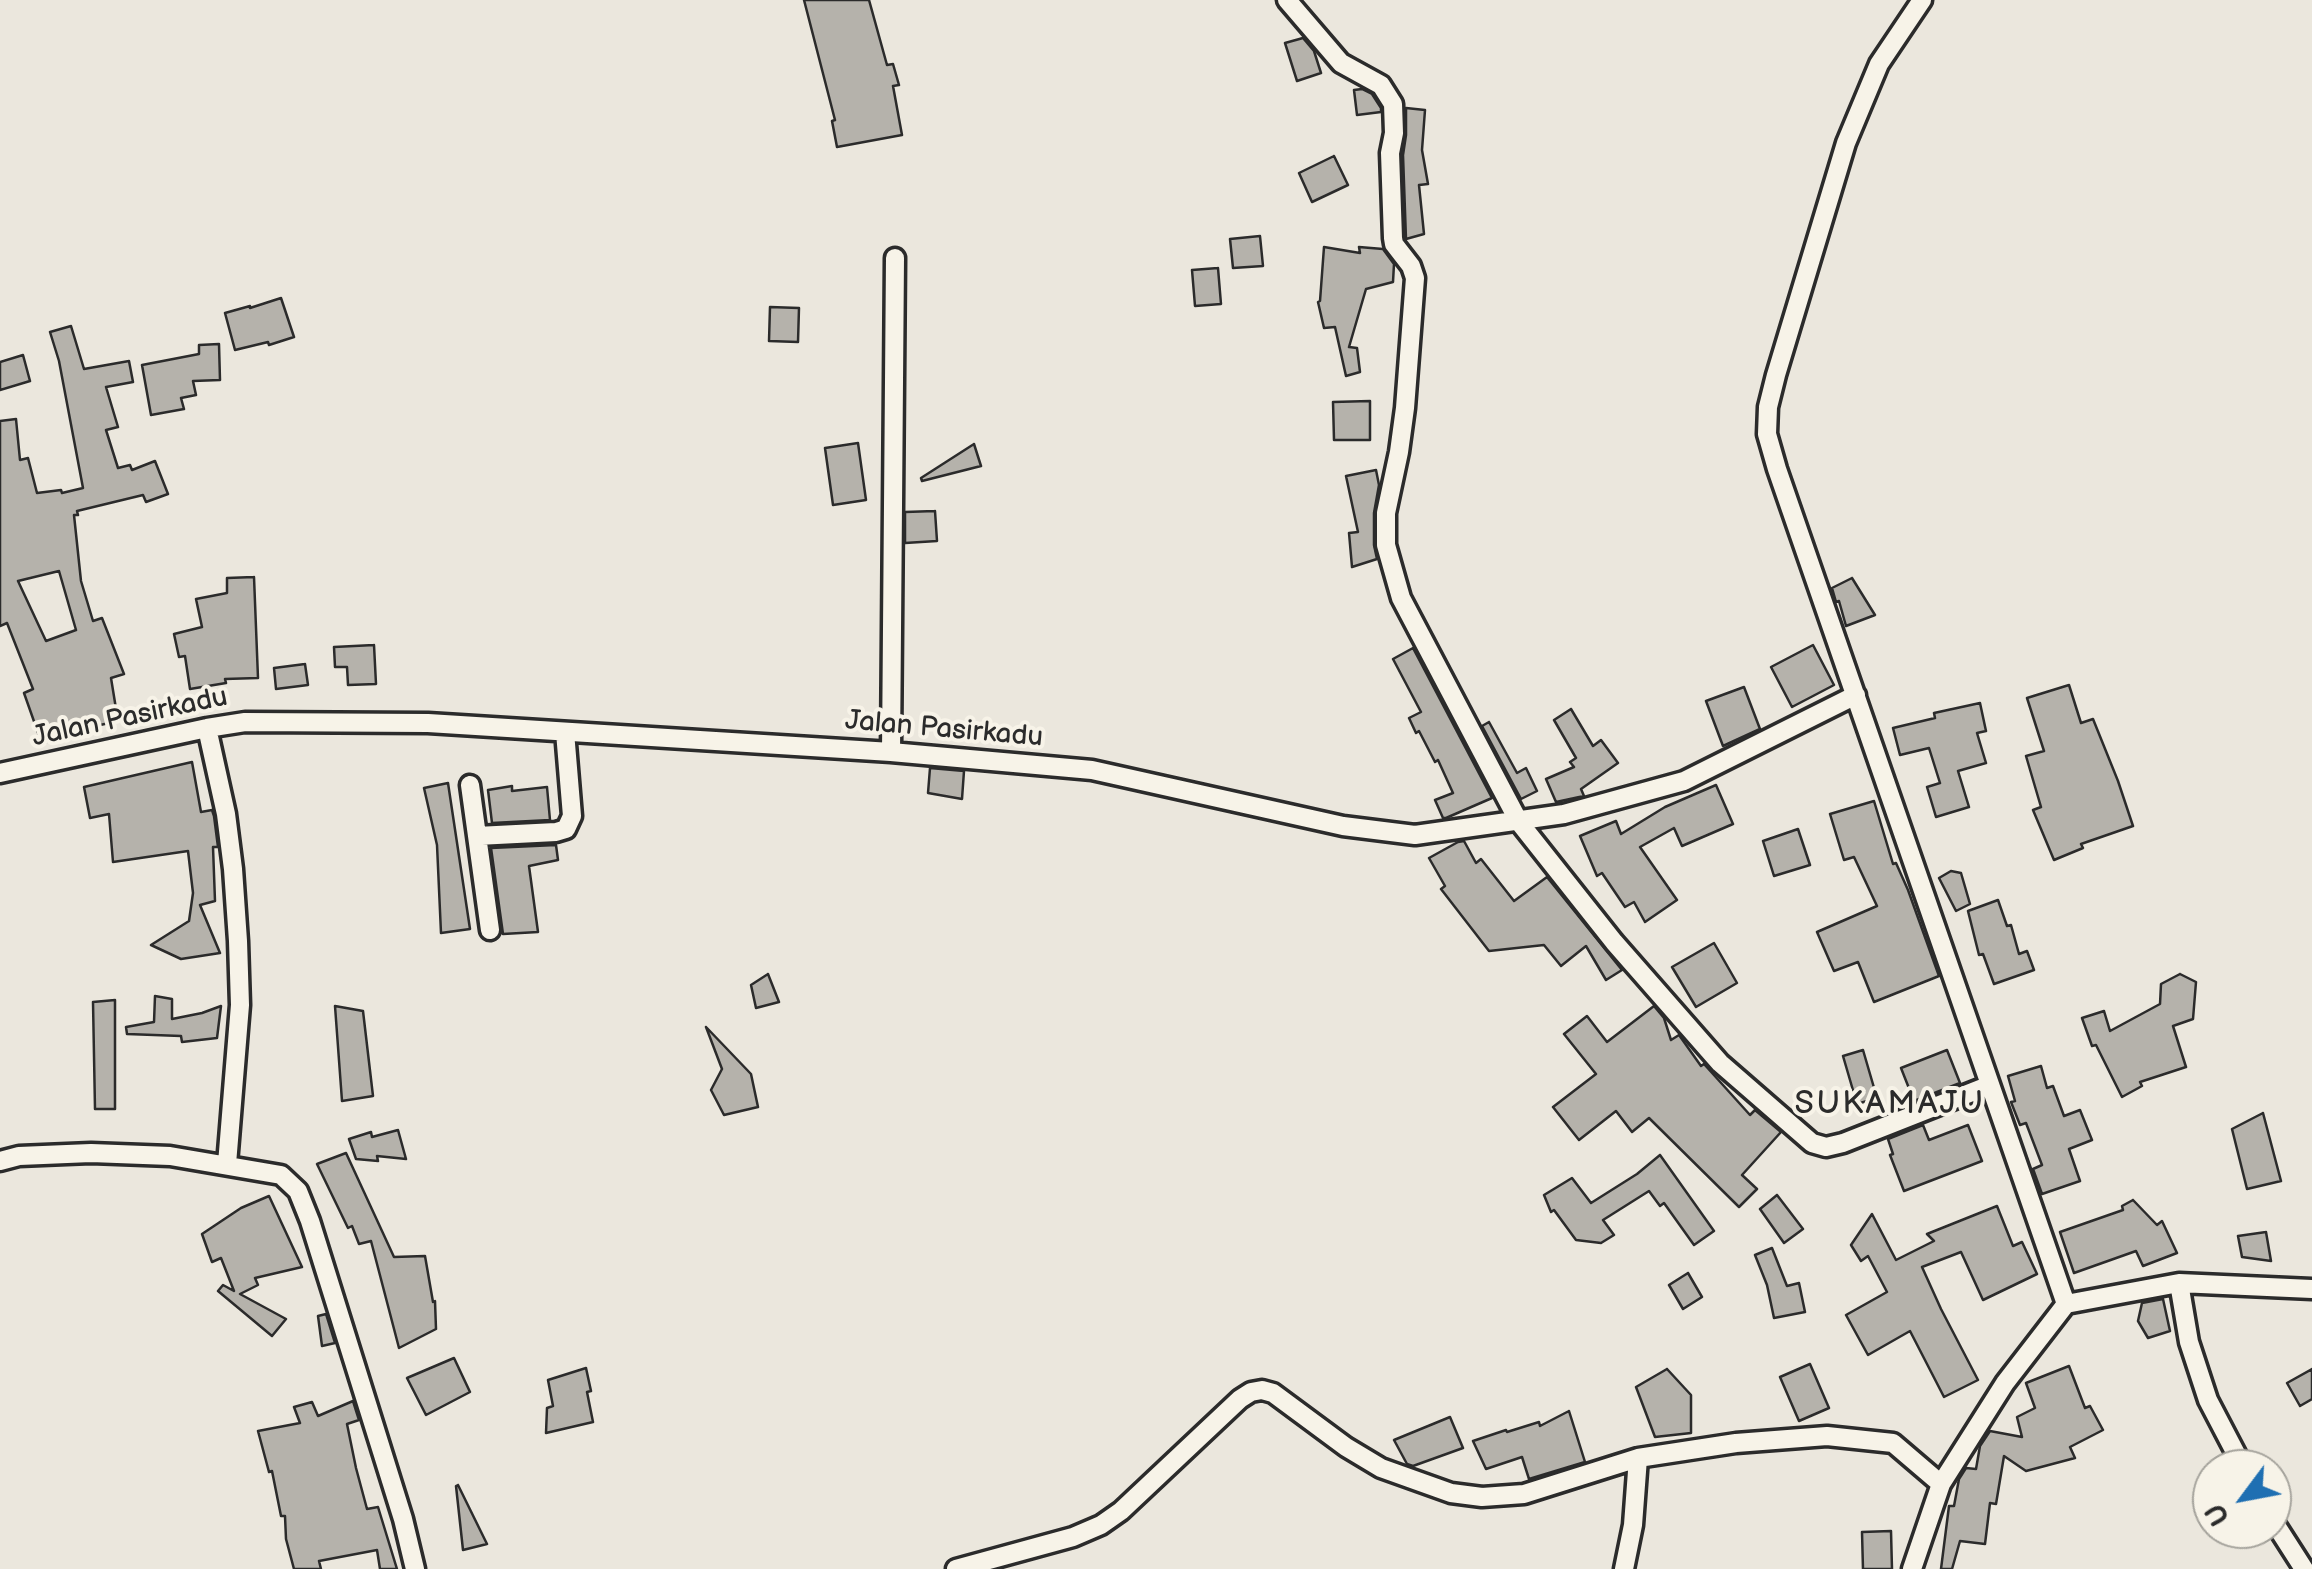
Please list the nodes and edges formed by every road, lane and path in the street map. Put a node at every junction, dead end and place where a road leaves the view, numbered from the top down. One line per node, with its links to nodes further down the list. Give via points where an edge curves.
1 (1287, 0): 10 (street, via 1341,62 1381,85 1393,104 1393,238 1414,278 1386,545 1401,598)
2 (1922, 0): 4 (street, via 1879,64 1846,142 1768,407 1777,469)
3 (895, 258): 7 (street)
4 (1856, 695): 10 (street, Jalan Pasirkadu, via 1684,781); 13 (street)
5 (207, 728): 6 (street, Jalan Pasirkadu, via 244,722 410,723); 8 (street, Jalan Pasirkadu); 15 (street, via 234,869 238,941 240,1006)
6 (565, 732): 7 (street, Jalan Pasirkadu); 11 (street, via 572,816 566,829)
7 (891, 752): 10 (street, Jalan Pasirkadu, via 1092,770 1343,826 1416,835)
8 (0, 773)
9 (470, 785): 11 (street)
10 (1519, 822): 13 (street, via 1720,1063 1812,1143 1842,1143)
11 (477, 836): 12 (street)
12 (490, 930)
13 (1990, 1085): 18 (street)
14 (0, 1161): 15 (street, via 91,1153)
15 (227, 1164): 22 (street, via 280,1175 298,1191)
16 (2179, 1283): 17 (street); 18 (street); 19 (street, via 2208,1400)
17 (2312, 1289)
18 (2066, 1304): 21 (street, via 2005,1383)
19 (2234, 1449)
20 (1638, 1458): 21 (street, via 1827,1436 1893,1442); 23 (street, via 1524,1494 1451,1492 1381,1468 1262,1390 1240,1398 1101,1525); 24 (street)
21 (1941, 1484): 25 (street)
22 (415, 1569)
23 (956, 1569)
24 (1624, 1569)
25 (1912, 1569)

